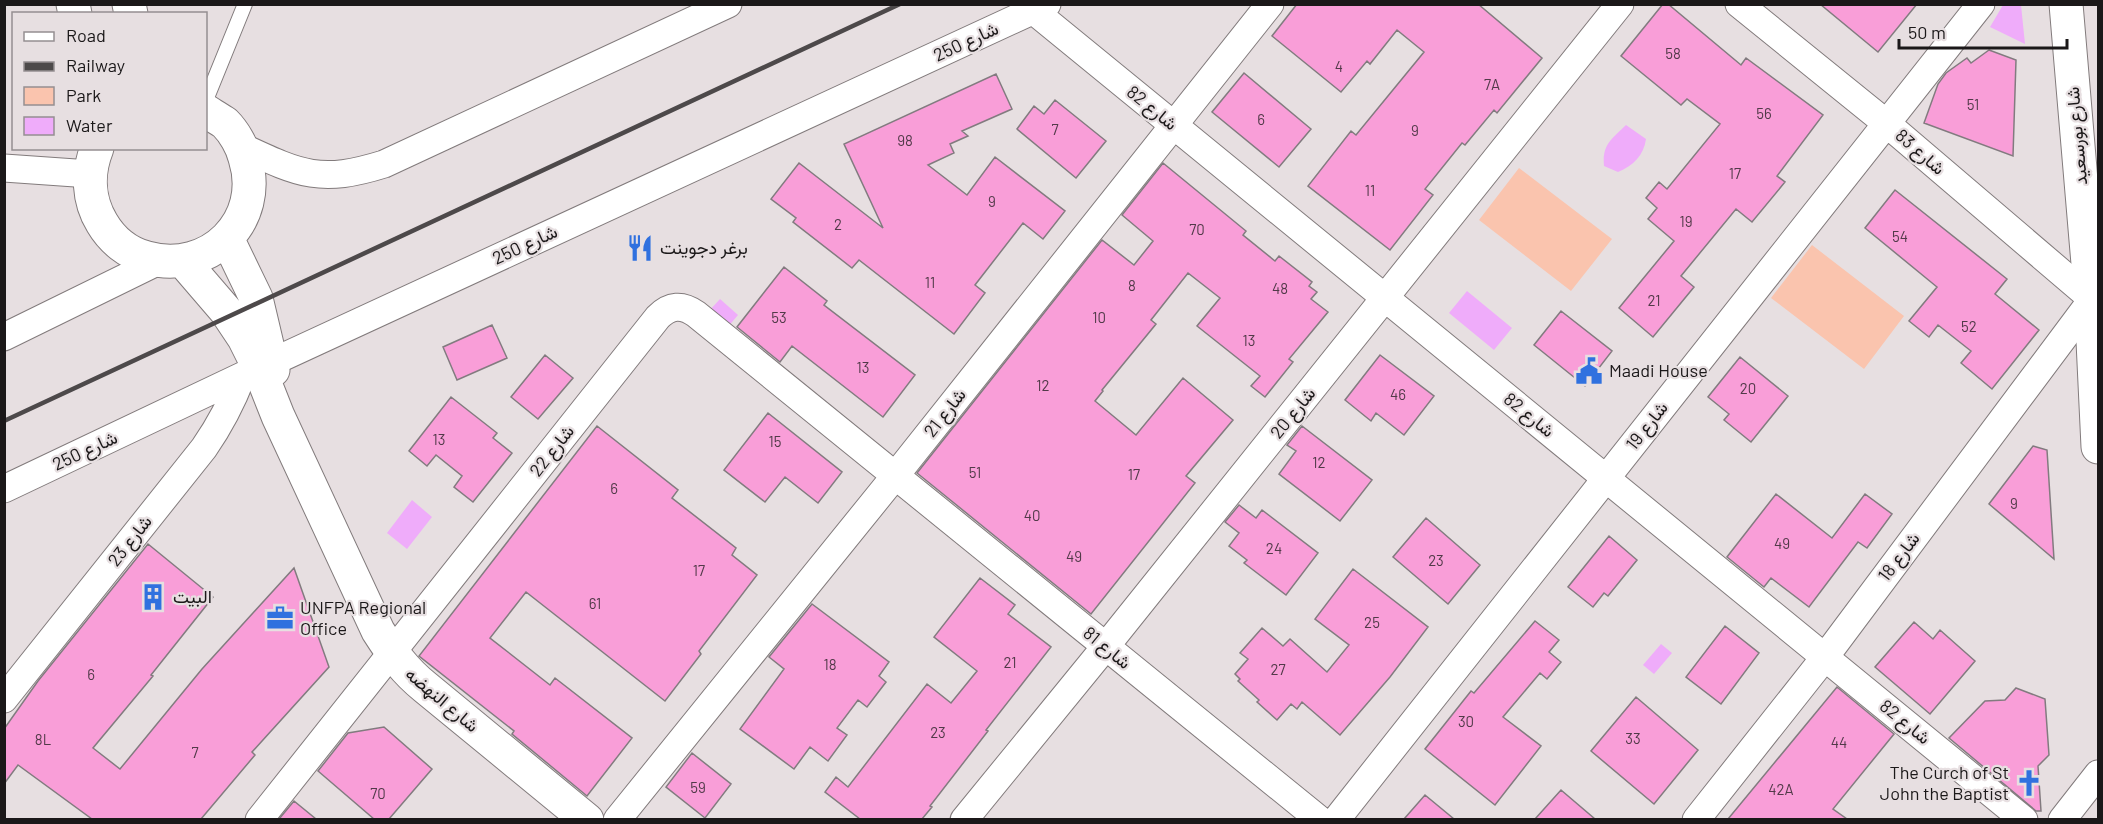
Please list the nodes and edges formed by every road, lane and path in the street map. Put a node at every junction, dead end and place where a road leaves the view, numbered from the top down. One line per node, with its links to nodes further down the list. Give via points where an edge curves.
1 (245, 4): 9 (lane)
2 (728, 4): 13 (street, via 384,164 356,173 305,173)
3 (1270, 4): 12 (street, شارع 21)
4 (1620, 4): 18 (street, شارع 20)
5 (1739, 4): 11 (street, شارع 83)
6 (1981, 4): 11 (street, شارع 19)
7 (2066, 4): 19 (street, شارع بورسعيد)
8 (1040, 8): 12 (street, شارع 82); 21 (street, شارع 250)
9 (207, 98)
10 (207, 112): 13 (street, via 225,124)
11 (1886, 123): 19 (street, شارع 83); 24 (street, شارع 19)
12 (1173, 125): 18 (street, شارع 82); 23 (street, شارع 21)
13 (242, 147): 16 (street, via 249,170 249,195 242,218)
14 (94, 161): 15 (street); 17 (street, via 91,195 107,232 139,256)
15 (4, 168)
16 (227, 238): 17 (street, via 199,257); 21 (street, شارع النهضه, via 256,298)
17 (171, 261): 20 (street); 21 (street, شارع النهضه, via 226,311)
18 (1385, 298): 24 (street, شارع 82); 26 (street, شارع 20)
19 (2096, 298): 22 (street, شارع بورسعيد); 28 (street, شارع 18)
20 (4, 337)
21 (258, 369): 25 (street, شارع 250); 27 (street, شارع النهضه, via 378,631); 29 (street, شارع 23, via 204,448)
22 (2098, 447)
23 (895, 476): 26 (street, شارع 81); 27 (street, شارع 22, via 690,310 669,308); 33 (street, شارع 21)
24 (1605, 478): 28 (street, شارع 82); 36 (street, شارع 19)
25 (4, 489)
26 (1106, 646): 34 (street, شارع 20); 35 (street, شارع 81)
27 (392, 652): 31 (street, شارع 22); 32 (street, شارع النهضه, via 405,670)
28 (1825, 657): 37 (street, شارع 18); 38 (street, شارع 82)
29 (4, 699)
30 (2098, 774): 39 (street)
31 (259, 819)
32 (587, 819)
33 (617, 819)
34 (964, 819)
35 (1320, 819)
36 (1336, 819)
37 (1696, 819)
38 (2024, 819)
39 (2062, 819)

